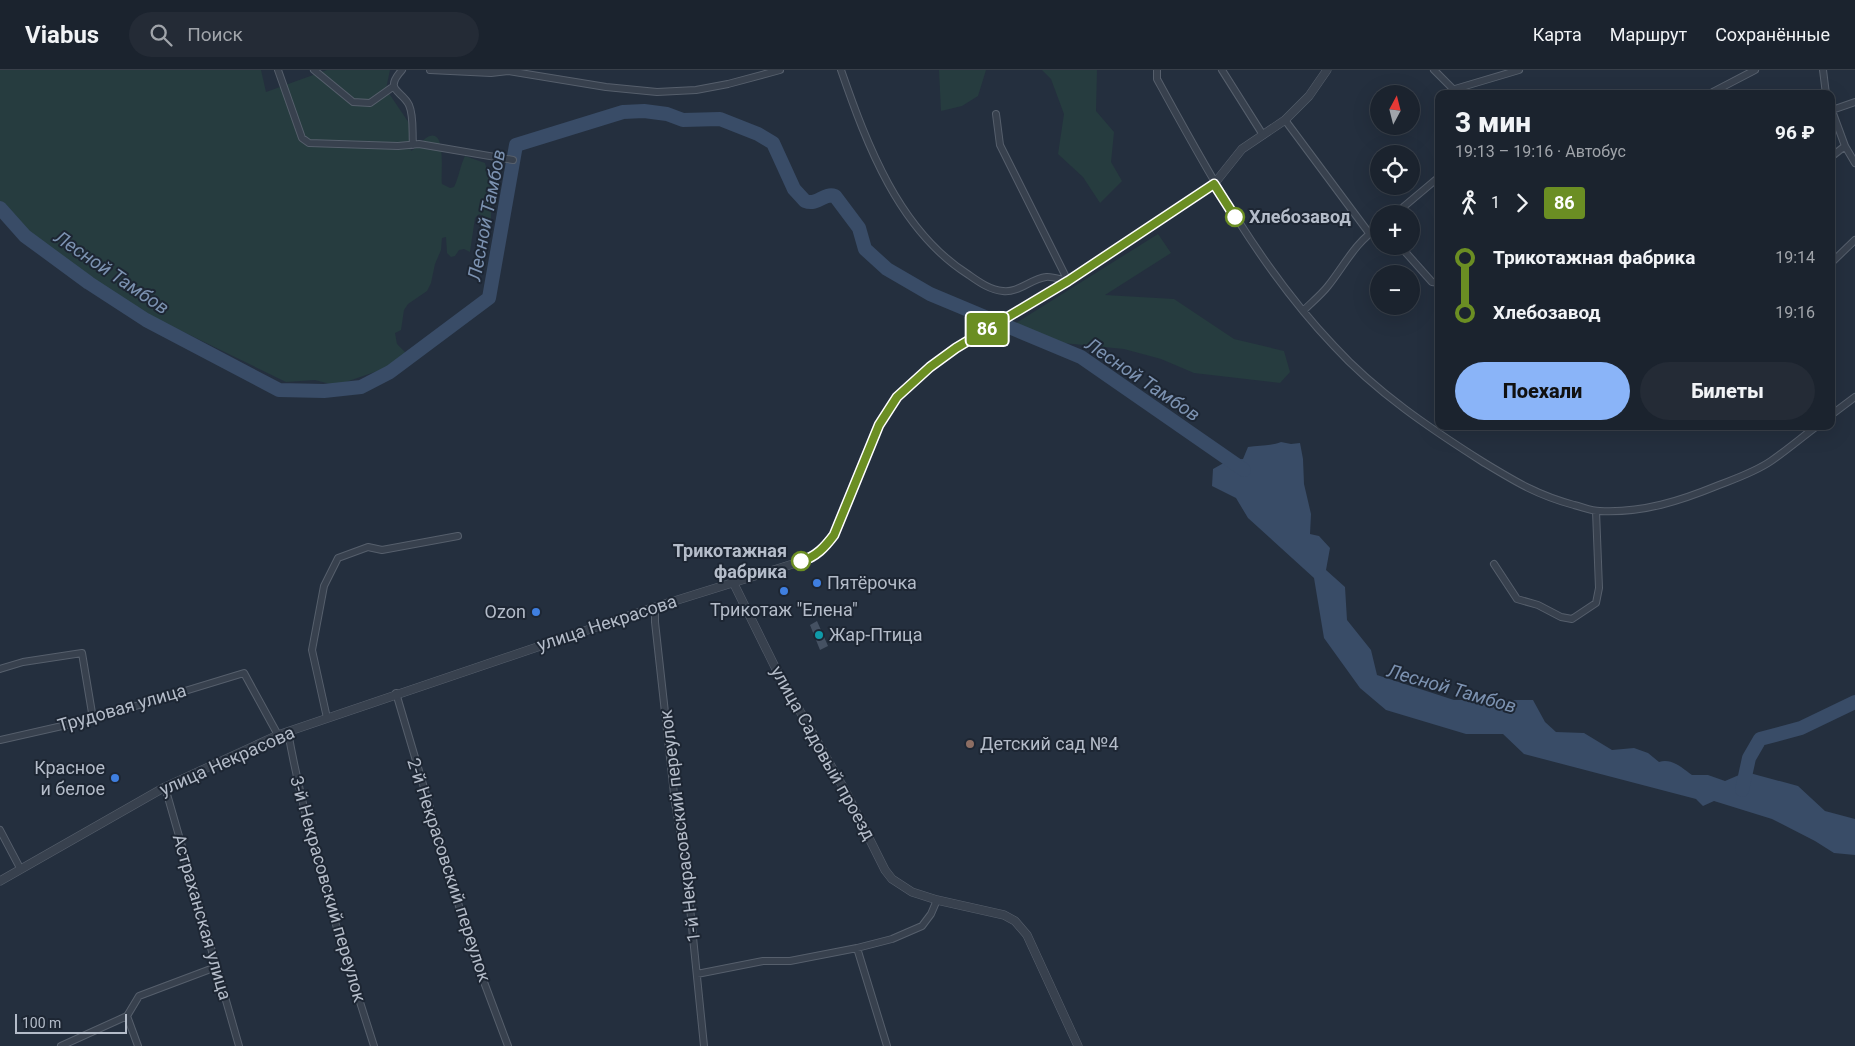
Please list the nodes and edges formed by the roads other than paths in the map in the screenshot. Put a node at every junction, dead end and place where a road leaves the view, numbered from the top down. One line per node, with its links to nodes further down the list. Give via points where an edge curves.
1 (278, 70): 26 (street, via 302,138 309,143)
2 (314, 70): 15 (street, via 353,102 370,103)
3 (402, 70): 15 (street)
4 (430, 70): 5 (street, via 491,73)
5 (508, 70): 6 (street, via 606,88 657,92 696,90)
6 (780, 70)
7 (840, 70): 38 (street, via 880,169 924,237 944,258 982,284 1005,292 1047,276)
8 (1157, 70): 32 (street, via 1157,79)
9 (1222, 70): 25 (street)
10 (1327, 70): 24 (street, улица Некрасова, via 1309,96)
11 (1434, 70): 16 (street)
12 (1520, 70): 17 (street)
13 (1755, 70): 18 (street)
14 (1823, 70): 19 (street)
15 (394, 86): 26 (street, via 409,105)
16 (1455, 90)
17 (1459, 90)
18 (1717, 90)
19 (1826, 90)
20 (1855, 102): 21 (street)
21 (1835, 108)
22 (996, 114): 38 (street, via 1000,146)
23 (1835, 118): 27 (street)
24 (1285, 120): 25 (street, улица Некрасова); 34 (street)
25 (1263, 135): 32 (street, улица Некрасова, via 1242,149)
26 (413, 144): 29 (street)
27 (1845, 146): 28 (street); 30 (street)
28 (1835, 154)
29 (513, 160)
30 (1855, 163)
31 (1435, 179): 33 (street)
32 (1214, 184): 38 (street, улица Некрасова); 40 (street, via 1268,268)
33 (1405, 205)
34 (1369, 233): 40 (street, via 1326,289)
35 (1855, 240): 37 (street)
36 (1408, 255): 39 (street)
37 (1835, 259)
38 (1068, 281): 47 (street, улица Некрасова, via 956,348 897,397 879,425 834,535 812,558)
39 (1435, 282)
40 (1303, 311): 44 (street, via 1334,348 1375,385 1448,440 1527,489)
41 (1855, 397): 42 (street)
42 (1835, 412)
43 (1812, 430): 44 (street, via 1748,474 1690,497 1656,507)
44 (1596, 511): 46 (street, via 1599,588 1596,603 1580,615 1572,619 1561,617 1517,599)
45 (458, 536): 51 (street, via 382,550 368,547 338,558 324,586 312,650)
46 (1494, 564)
47 (733, 582): 48 (street, улица Некрасова); 60 (street, улица Садовый проезд, via 776,669 885,870 904,888)
48 (655, 607): 50 (street, улица Некрасова); 63 (street, 1-й Некрасовский переулок, via 654,622)
49 (0, 669): 52 (street, via 82,653)
50 (396, 693): 51 (street, улица Некрасова); 69 (street, 2-й Некрасовский переулок, via 472,950)
51 (327, 718): 53 (street, улица Некрасова)
52 (93, 719): 54 (street, Трудовая улица, via 244,673); 55 (street, Трудовая улица)
53 (288, 732): 54 (street, улица Некрасова); 68 (street, 3-й Некрасовский переулок, via 317,854)
54 (278, 735): 56 (street, улица Некрасова)
55 (0, 740)
56 (165, 787): 58 (street, улица Некрасова); 62 (street, Астраханская улица)
57 (0, 830): 58 (street)
58 (20, 868): 59 (street, улица Некрасова)
59 (0, 881)
60 (936, 900): 61 (street, via 932,914 916,929); 72 (street, улица Садовый проезд, via 1004,915 1020,925)
61 (858, 948): 63 (street); 71 (street)
62 (216, 967): 64 (street, via 139,996); 67 (street, Астраханская улица)
63 (697, 974): 70 (street, 1-й Некрасовский переулок)
64 (127, 1016): 65 (street); 66 (street)
65 (61, 1046)
66 (138, 1046)
67 (239, 1046)
68 (374, 1046)
69 (508, 1046)
70 (704, 1046)
71 (887, 1046)
72 (1078, 1046)

